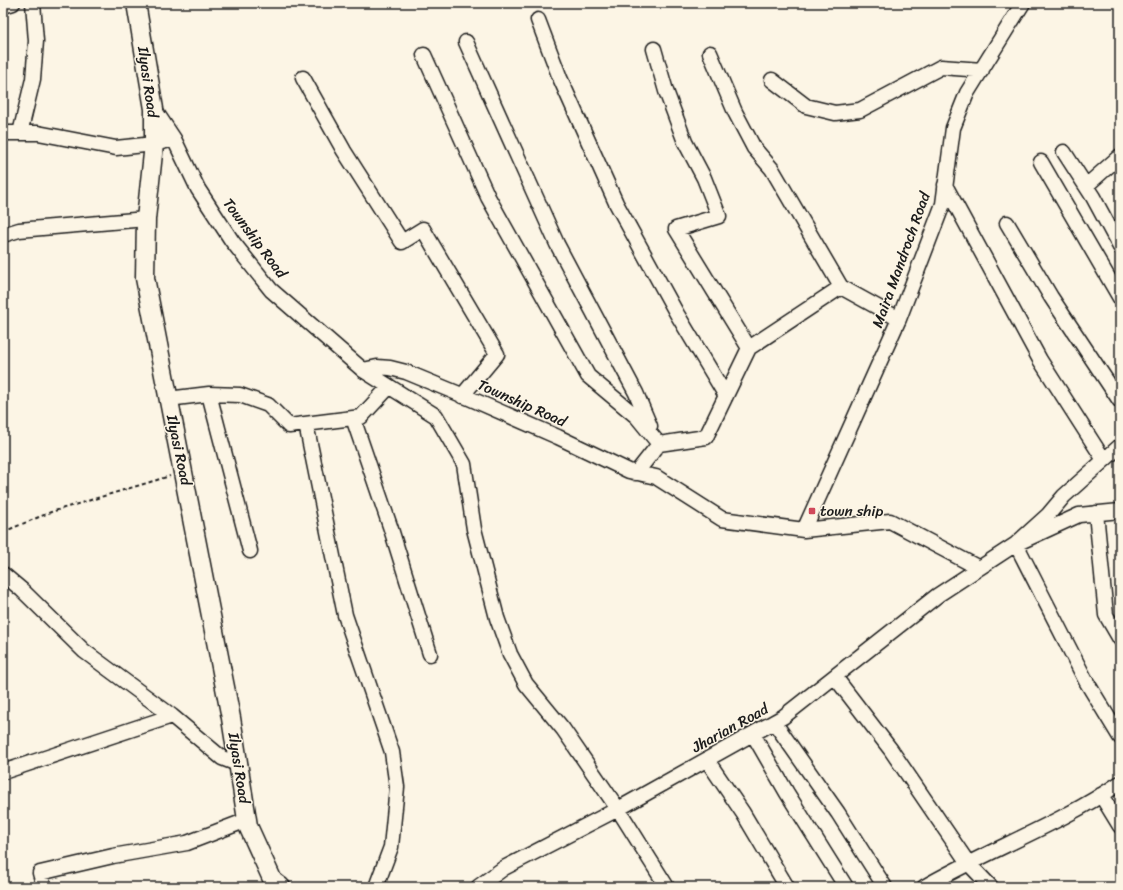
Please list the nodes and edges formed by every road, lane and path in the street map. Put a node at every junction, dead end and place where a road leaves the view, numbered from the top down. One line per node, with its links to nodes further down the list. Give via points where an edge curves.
1 (13, 3): 5 (street)
2 (33, 3): 16 (street, via 36,41 33,79)
3 (136, 3): 14 (main road, Ilyasi Road)
4 (1023, 3): 11 (street, Maira Mandroch Road)
5 (3, 6)
6 (538, 20): 36 (street, via 560,78 616,203)
7 (466, 42): 41 (street, via 557,244 636,392)
8 (654, 49): 31 (street, via 685,142 704,178 719,216 676,229)
9 (710, 53): 28 (street, via 735,112 754,148 772,169)
10 (424, 55): 41 (street, via 488,197 588,376 637,417)
11 (982, 70): 13 (street, via 941,67 860,110 835,112 806,106); 22 (street, Maira Mandroch Road, via 967,93 953,128)
12 (303, 78): 35 (street, via 344,151 402,242 423,229 496,354)
13 (772, 80)
14 (154, 109): 17 (street, Township Road); 18 (main road, Ilyasi Road)
15 (3, 133): 16 (street)
16 (20, 133): 18 (street, via 38,133 116,148)
17 (174, 139): 18 (street); 32 (street, Township Road, via 198,189 228,235 272,290)
18 (154, 144): 24 (main road, Ilyasi Road)
19 (1064, 152): 23 (street)
20 (1119, 159): 23 (street)
21 (1041, 162): 29 (street)
22 (945, 185): 30 (street, Maira Mandroch Road, via 943,204); 43 (street, via 1040,360)
23 (1086, 186): 27 (street)
24 (146, 219): 26 (street, via 19,230); 37 (main road, Ilyasi Road, via 145,278)
25 (1007, 223): 38 (street, via 1051,297)
26 (3, 235)
27 (1120, 247)
28 (841, 287): 30 (street); 31 (street)
29 (1120, 298)
30 (899, 319): 48 (street, Maira Mandroch Road)
31 (749, 348): 36 (street)
32 (363, 370): 33 (street); 35 (street, Township Road, via 377,367 406,372)
33 (388, 388): 39 (street, via 361,417); 66 (street, via 436,416 464,464 474,529 497,618 510,654 526,684 563,729)
34 (209, 394): 37 (street); 40 (street, via 240,395 268,405 289,426); 51 (street)
35 (462, 396): 45 (street, Township Road)
36 (726, 396): 41 (street, via 706,437)
37 (168, 399): 44 (main road, Ilyasi Road)
38 (1120, 401)
39 (353, 418): 40 (street); 55 (street)
40 (306, 424): 72 (street, via 345,615 392,752 397,787 391,847)
41 (659, 444): 45 (street)
42 (1120, 446): 43 (street)
43 (1104, 460): 50 (street)
44 (183, 472): 49 (path, via 51,512); 62 (main road, Ilyasi Road)
45 (636, 473): 48 (street, Township Road, via 656,477 722,519)
46 (1120, 511): 47 (street)
47 (1096, 513): 50 (street, via 1079,515); 54 (street, via 1106,615)
48 (804, 530): 52 (street, Township Road, via 890,521)
49 (3, 532)
50 (1016, 544): 52 (street, Jharian Road); 60 (street, via 1086,681)
51 (250, 551)
52 (979, 568): 56 (street, Jharian Road, via 938,595)
53 (3, 574): 57 (street, via 84,651)
54 (1120, 640)
55 (430, 654)
56 (835, 677): 58 (street, Jharian Road); 69 (street, via 891,750)
57 (172, 716): 62 (street, via 222,758); 63 (street)
58 (774, 722): 59 (street, Jharian Road); 77 (street, via 838,813)
59 (753, 734): 61 (street, Jharian Road); 76 (street)
60 (1120, 737)
61 (707, 760): 66 (street, Jharian Road); 75 (street, via 743,813)
62 (240, 765): 67 (main road, Ilyasi Road)
63 (3, 772)
64 (1120, 783): 65 (street)
65 (1101, 795): 68 (street); 69 (street)
66 (618, 809): 73 (street, Jharian Road, via 504,868); 74 (street)
67 (247, 820): 70 (street, via 188,842 40,873); 71 (main road, Ilyasi Road, via 273,881)
68 (1120, 826)
69 (968, 863): 78 (street); 79 (street)
70 (44, 887)
71 (281, 887)
72 (376, 887)
73 (478, 887)
74 (667, 887)
75 (787, 887)
76 (846, 887)
77 (885, 887)
78 (924, 887)
79 (991, 887)

